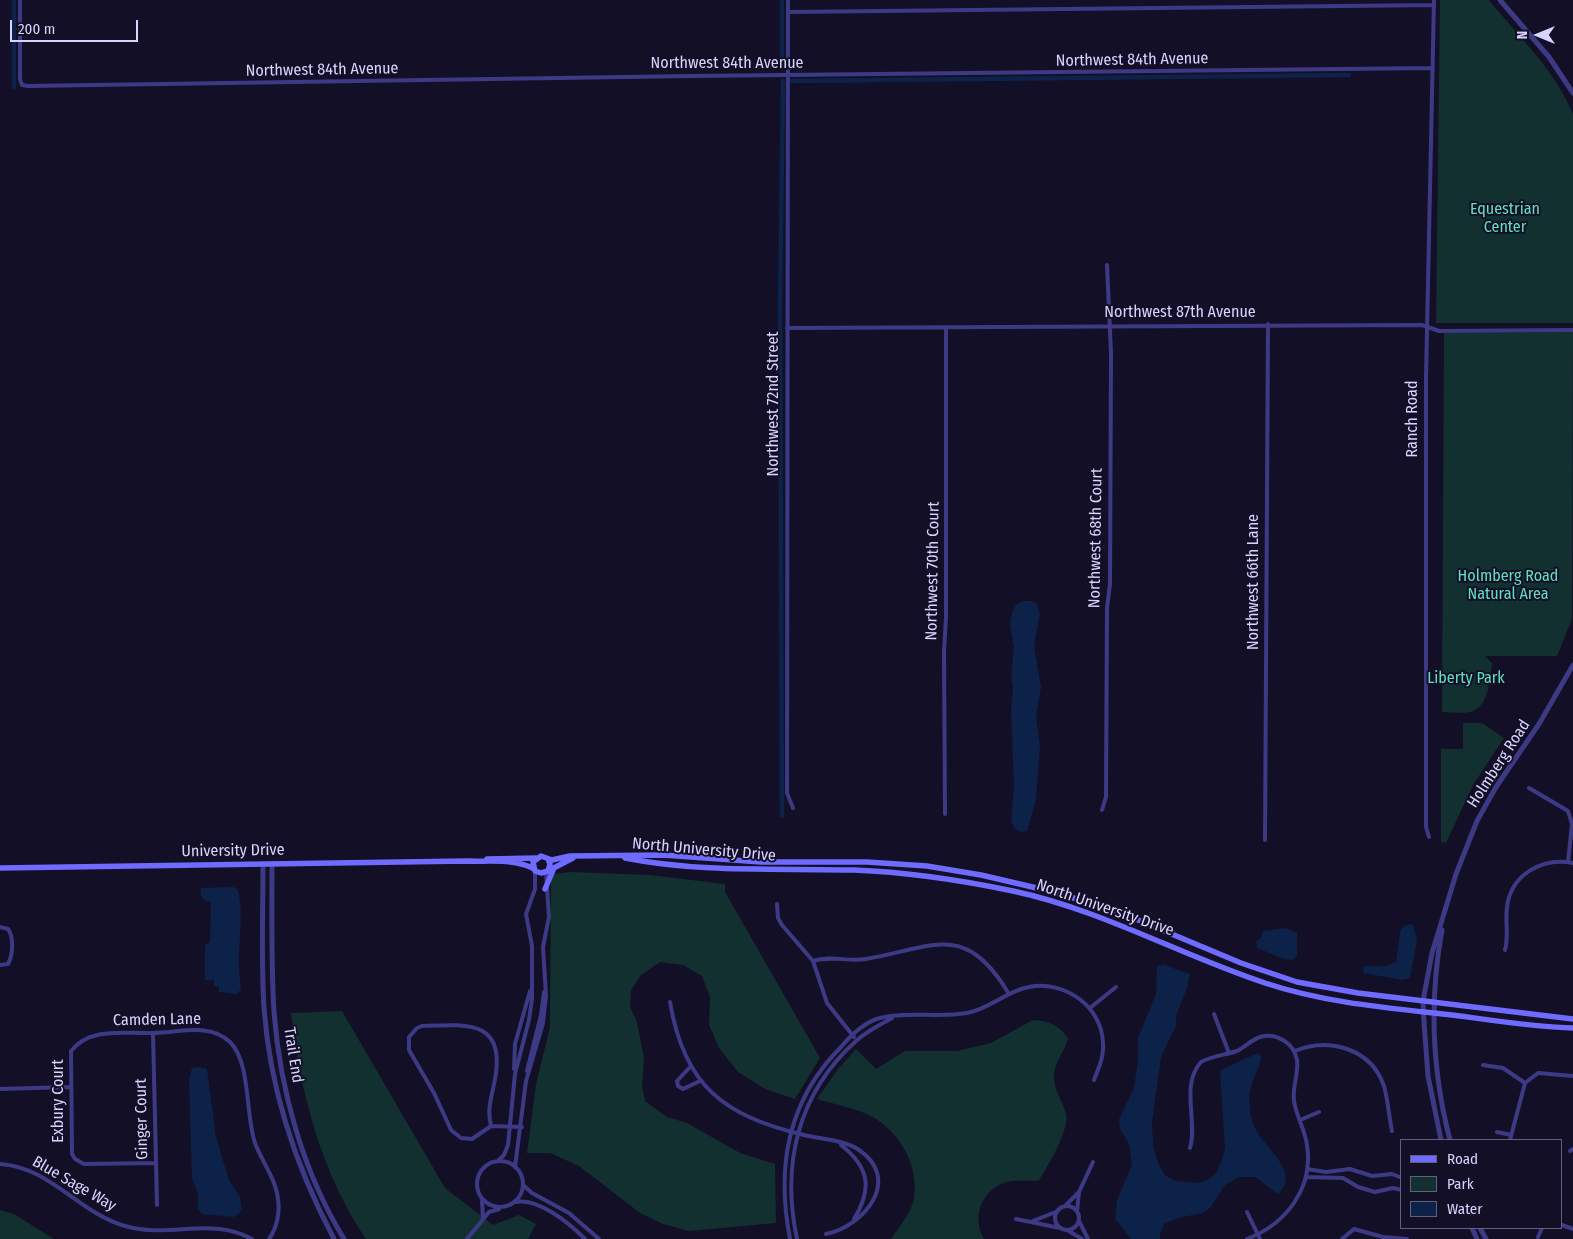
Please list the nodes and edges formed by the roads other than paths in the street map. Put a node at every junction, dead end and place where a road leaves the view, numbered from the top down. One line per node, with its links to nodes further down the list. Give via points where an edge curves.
1 (20, 0): 8 (street, Northwest 84th Avenue, via 22,85)
2 (788, 0): 6 (street, Northwest 72nd Street)
3 (1434, 0): 5 (street, Ranch Road)
4 (1500, 0): 9 (street, via 1549,57)
5 (1434, 6): 6 (street); 7 (street, Ranch Road)
6 (788, 12): 8 (street, Northwest 72nd Street)
7 (1433, 68): 8 (street, Northwest 84th Avenue); 13 (street, Ranch Road)
8 (788, 76): 14 (street, Northwest 72nd Street)
9 (1573, 93)
10 (1107, 265): 12 (street, Northwest 68th Court)
11 (1268, 324): 12 (street, Northwest 87th Avenue); 13 (street, Northwest 87th Avenue); 23 (street, Northwest 66th Lane)
12 (1109, 326): 15 (street, Northwest 87th Avenue); 20 (street, Northwest 68th Court, via 1110,584 1107,608 1106,797)
13 (1428, 327): 16 (street, Northwest 87th Avenue, via 1438,331); 22 (street, Ranch Road, via 1426,827)
14 (787, 328): 15 (street, Northwest 87th Avenue); 19 (street, Northwest 72nd Street, via 787,793)
15 (946, 328): 21 (street, Northwest 70th Court)
16 (1573, 330)
17 (1573, 665): 40 (street, Holmberg Road, via 1539,724 1485,805 1462,857)
18 (1529, 788): 29 (street, via 1568,812 1572,824)
19 (793, 808)
20 (1102, 810)
21 (945, 814)
22 (1429, 837)
23 (1265, 840)
24 (578, 857): 25 (main road, North University Drive); 27 (main road); 32 (main road)
25 (621, 857): 36 (main road, North University Drive, via 662,855 762,862 884,863 927,866); 38 (main road, North University Drive, via 732,870 902,873)
26 (536, 858): 27 (main road); 28 (main road, University Drive); 34 (main road, via 533,862)
27 (548, 859): 35 (main road, via 550,866)
28 (467, 861): 31 (main road, University Drive); 34 (main road, University Drive, via 512,862)
29 (1571, 863): 42 (street, via 1542,864 1522,876 1507,909 1509,936)
30 (263, 864): 31 (main road, University Drive); 33 (main road, University Drive); 127 (street, Trail End, via 264,1008 275,1082 297,1159)
31 (272, 864): 128 (street, Trail End, via 273,1001 284,1080 313,1174)
32 (556, 866): 35 (main road); 37 (main road)
33 (0, 868)
34 (535, 870): 35 (main road); 45 (street, via 535,889 526,914)
35 (547, 871): 37 (street)
36 (1017, 882): 38 (main road); 51 (main road, North University Drive, via 1131,917 1237,962 1290,980 1328,989)
37 (546, 889): 46 (street, via 549,917 543,947)
38 (1014, 891): 55 (main road, North University Drive, via 1056,901 1282,988 1328,1000)
39 (777, 904): 43 (street, via 782,925)
40 (1446, 908): 51 (street, Holmberg Road, via 1432,953); 53 (street, Holmberg Road)
41 (0, 927): 44 (street, via 8,928 12,935 10,960)
42 (1505, 950)
43 (813, 961): 50 (street, via 828,957 853,961 929,945 957,946 980,956 990,965); 62 (street, via 827,1003)
44 (0, 965)
45 (532, 969): 46 (street); 48 (street)
46 (543, 970): 49 (street)
47 (1116, 986): 54 (street)
48 (531, 988): 66 (street, via 529,1020); 71 (street, via 515,1044)
49 (544, 988): 68 (street, via 541,1015); 74 (street, via 543,1023)
50 (1009, 994): 54 (street, via 1029,987 1048,986 1067,991); 58 (street, via 987,1007 962,1014)
51 (1424, 1001): 53 (main road, North University Drive); 55 (street, Holmberg Road)
52 (670, 1002): 70 (street, via 676,1034)
53 (1434, 1002): 56 (street, Holmberg Road); 59 (main road, North University Drive)
54 (1090, 1008): 73 (street, via 1099,1024 1103,1043 1102,1062)
55 (1423, 1012): 56 (main road, North University Drive); 89 (street, Holmberg Road, via 1428,1076)
56 (1434, 1013): 60 (main road, North University Drive); 90 (street, Holmberg Road, via 1437,1075)
57 (1214, 1014): 67 (street)
58 (893, 1016): 62 (street, via 870,1023); 63 (street)
59 (1573, 1019)
60 (1573, 1028)
61 (153, 1033): 64 (street, Camden Lane, via 113,1032); 95 (street, Ginger Court); 126 (street, Camden Lane, via 215,1032 230,1042 243,1063 248,1116 255,1143 276,1188 278,1218)
62 (852, 1035): 63 (street); 84 (street, via 820,1070)
63 (857, 1040): 87 (street, via 826,1075 804,1114)
64 (83, 1041): 77 (street, Exbury Court, via 71,1051)
65 (1295, 1051): 67 (street, via 1282,1040 1267,1036); 80 (street, via 1294,1101); 85 (street, via 1318,1044 1339,1046 1367,1061 1384,1085)
66 (520, 1053): 68 (street); 71 (street)
67 (1229, 1053): 92 (street, via 1206,1059 1196,1067 1190,1100 1193,1129)
68 (530, 1056): 74 (street)
69 (1483, 1065): 76 (street, via 1503,1068)
70 (690, 1066): 75 (street); 75 (street, via 677,1081 678,1086 683,1089)
71 (515, 1074): 82 (street)
72 (1573, 1076): 76 (street, via 1538,1073)
73 (1094, 1080)
74 (526, 1081): 83 (street)
75 (700, 1081): 84 (street, via 739,1114 766,1126)
76 (1525, 1083): 88 (street)
77 (70, 1087): 78 (street); 95 (street, Exbury Court, via 72,1154 79,1163)
78 (0, 1089)
79 (1319, 1112): 80 (street)
80 (1300, 1120): 98 (street, via 1308,1147)
81 (491, 1126): 81 (street, via 488,1108 496,1068 490,1037 471,1025 417,1028 409,1037 408,1050 430,1084 452,1131 461,1138 472,1139); 82 (street)
82 (510, 1126): 83 (street); 93 (street, via 508,1145)
83 (522, 1127): 97 (street)
84 (791, 1132): 87 (street); 132 (street, via 783,1179)
85 (1392, 1132)
86 (1497, 1132): 88 (street)
87 (798, 1134): 91 (street); 133 (street, via 790,1180)
88 (1511, 1138)
89 (1441, 1139)
90 (1450, 1139)
91 (840, 1143): 117 (street, via 857,1159 865,1178 864,1200); 117 (street, via 857,1148 868,1157 878,1177 874,1200)
92 (1190, 1148)
93 (498, 1161): 97 (street); 104 (street, via 486,1166 478,1175 477,1189)
94 (1092, 1162): 103 (street)
95 (156, 1163): 106 (street, Ginger Court)
96 (0, 1164): 125 (street, Blue Sage Way, via 38,1174 88,1209 123,1225 160,1232 222,1228)
97 (515, 1167): 101 (street)
98 (1307, 1169): 99 (street); 100 (street, via 1326,1172 1350,1169 1372,1176 1392,1174)
99 (1306, 1177): 102 (street, via 1344,1178 1370,1191); 123 (street, via 1289,1211)
100 (1400, 1177)
101 (523, 1185): 105 (street); 107 (street)
102 (1400, 1190)
103 (1079, 1192): 108 (street); 111 (street)
104 (482, 1199): 109 (street, via 493,1207); 114 (street)
105 (516, 1202): 109 (street); 113 (street, via 529,1202)
106 (157, 1205)
107 (558, 1207): 113 (street); 131 (street, via 584,1224)
108 (1064, 1207): 110 (street); 111 (street, via 1072,1207)
109 (502, 1208): 114 (street, via 489,1212)
110 (1058, 1210): 118 (street); 119 (street, via 1056,1220)
111 (1077, 1212): 116 (street)
112 (1247, 1212): 123 (street)
113 (554, 1214): 130 (street)
114 (483, 1219): 129 (street)
115 (1016, 1219): 118 (street)
116 (1079, 1220): 121 (street, via 1074,1228); 135 (street)
117 (853, 1221): 122 (street)
118 (1033, 1221): 119 (street)
119 (1061, 1228): 121 (street)
120 (1542, 1229): 124 (street)
121 (1067, 1230): 134 (street)
122 (826, 1234)
123 (1259, 1237): 136 (street)
124 (1538, 1237)
125 (252, 1239)
126 (269, 1239)
127 (334, 1239)
128 (344, 1239)
129 (467, 1239)
130 (585, 1239)
131 (599, 1239)
132 (790, 1239)
133 (797, 1239)
134 (1082, 1239)
135 (1088, 1239)
136 (1247, 1239)
137 (1342, 1239): 138 (street, via 1354,1229 1384,1238)
138 (1407, 1239)

